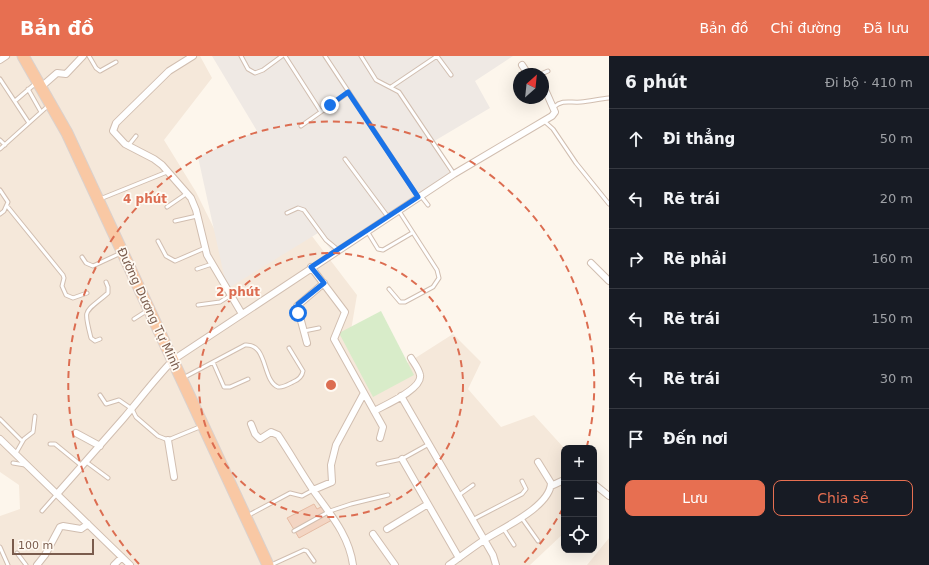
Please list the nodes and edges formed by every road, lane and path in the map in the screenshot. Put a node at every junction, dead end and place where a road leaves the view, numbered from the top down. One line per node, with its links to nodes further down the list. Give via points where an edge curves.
1 (6, 56): 12 (street)
2 (22, 56): 18 (highway, Đường Dương Tự Minh)
3 (83, 56): 18 (street, via 66,74 57,73)
4 (89, 56): 13 (lane, via 100,72)
5 (193, 56): 35 (street, via 169,71 115,125 114,133)
6 (241, 56): 7 (lane, via 248,69 255,73)
7 (282, 56)
8 (286, 56): 28 (lane)
9 (325, 56): 21 (lane)
10 (361, 56): 19 (lane, via 376,80)
11 (437, 56): 16 (lane); 19 (lane)
12 (0, 60)
13 (116, 62)
14 (522, 65): 15 (street)
15 (524, 68)
16 (451, 75)
17 (0, 79): 24 (lane)
18 (39, 84): 20 (lane); 25 (highway, Đường Dương Tự Minh)
19 (391, 87): 39 (lane, via 399,92)
20 (28, 89): 24 (lane); 27 (lane)
21 (348, 92): 28 (lane); 42 (lane)
22 (549, 97): 26 (street)
23 (609, 98): 26 (lane, via 580,102 565,101)
24 (14, 101): 30 (lane)
25 (50, 103): 27 (lane); 43 (highway, Đường Dương Tự Minh)
26 (554, 107): 29 (street, via 555,112)
27 (41, 112): 30 (lane)
28 (321, 112): 31 (lane)
29 (544, 122): 39 (street); 44 (lane, via 553,129)
30 (29, 123): 34 (lane)
31 (301, 126)
32 (136, 136): 35 (lane)
33 (0, 140): 34 (lane)
34 (5, 145): 36 (lane)
35 (128, 146): 38 (street, via 154,159)
36 (0, 149)
37 (345, 159): 52 (lane)
38 (167, 172): 41 (street); 43 (lane)
39 (454, 174): 42 (street)
40 (0, 190): 46 (lane, via 6,198)
41 (186, 194): 47 (lane); 51 (street, via 191,198)
42 (419, 197): 45 (lane); 48 (street)
43 (99, 200): 59 (highway, Đường Dương Tự Minh)
44 (609, 204)
45 (428, 205)
46 (7, 206): 50 (lane); 69 (lane, via 63,275 62,286 66,295 73,298)
47 (167, 207)
48 (399, 211): 52 (street); 55 (lane)
49 (287, 213): 58 (lane, via 298,208 304,210 326,240)
50 (0, 214)
51 (197, 216): 53 (lane); 57 (street)
52 (388, 218): 54 (street)
53 (175, 221)
54 (368, 231): 55 (lane, via 378,249 383,250); 58 (street)
55 (412, 233): 68 (lane, via 437,270 439,278 433,287 405,302 400,302)
56 (158, 241): 57 (lane, via 166,256 175,261)
57 (205, 248): 62 (street)
58 (338, 250): 63 (street)
59 (123, 252): 60 (lane, via 93,266 86,263); 72 (highway, Đường Dương Tự Minh)
60 (82, 257)
61 (591, 263): 65 (street)
62 (212, 264): 64 (lane); 70 (street)
63 (311, 267): 67 (street); 73 (street)
64 (197, 269)
65 (609, 281)
66 (106, 282): 77 (lane, via 108,294 88,310 85,316 91,338 95,341)
67 (324, 283): 76 (street, via 297,306); 85 (street, via 345,312 334,339)
68 (389, 289)
69 (87, 293)
70 (231, 296): 71 (lane, via 220,302); 73 (street)
71 (198, 305)
72 (149, 309): 74 (lane); 81 (highway, Đường Dương Tự Minh)
73 (242, 314): 81 (street)
74 (134, 319)
75 (319, 328): 76 (lane)
76 (304, 331): 78 (street)
77 (100, 339)
78 (307, 343)
79 (289, 348): 82 (lane, via 303,371 302,376 283,387 273,383 259,352 250,345 245,345)
80 (411, 358): 87 (street, via 420,374 419,382)
81 (173, 360): 83 (highway, Đường Dương Tự Minh); 88 (street, via 151,383)
82 (213, 362): 83 (lane); 84 (lane, via 224,387)
83 (182, 379): 93 (highway, Đường Dương Tự Minh)
84 (248, 379)
85 (364, 393): 89 (street); 116 (street, via 336,445 331,465 332,482)
86 (100, 395): 88 (lane, via 106,404 118,400)
87 (401, 396): 89 (street); 100 (street)
88 (132, 409): 97 (lane, via 136,417 158,436); 101 (street)
89 (374, 411): 95 (street, via 383,427)
90 (35, 416): 98 (lane, via 33,432)
91 (0, 419): 98 (lane)
92 (251, 424): 116 (street, via 260,439 271,432 278,435)
93 (204, 425): 97 (lane); 124 (highway, Đường Dương Tự Minh)
94 (76, 433): 101 (street)
95 (380, 438)
96 (0, 439): 102 (street)
97 (168, 440): 109 (street)
98 (22, 441): 102 (lane)
99 (50, 444): 105 (lane, via 55,444)
100 (429, 444): 103 (lane); 118 (street)
101 (100, 446): 105 (street)
102 (15, 454): 108 (street)
103 (402, 459): 107 (lane); 121 (street)
104 (538, 462): 114 (street)
105 (83, 463): 110 (lane); 117 (street)
106 (13, 464): 108 (lane)
107 (378, 464)
108 (26, 465): 117 (street)
109 (174, 477)
110 (108, 478)
111 (522, 481): 126 (lane, via 526,489 522,494)
112 (562, 481): 114 (street)
113 (473, 485): 118 (lane)
114 (551, 486): 125 (street, via 544,499)
115 (597, 486): 120 (street)
116 (313, 490): 123 (street); 124 (lane, via 302,496 290,493)
117 (57, 494): 122 (lane); 127 (street)
118 (459, 495): 126 (street)
119 (388, 496): 123 (lane)
120 (609, 496)
121 (428, 504): 129 (street); 138 (street)
122 (42, 511)
123 (330, 511): 130 (lane); 147 (street, via 350,548)
124 (245, 517): 145 (highway, Đường Dương Tự Minh)
125 (522, 517): 128 (street); 133 (lane)
126 (474, 519): 132 (street)
127 (88, 524): 137 (street); 142 (street, via 81,530 60,527)
128 (503, 528): 132 (street); 134 (lane)
129 (387, 529)
130 (294, 531)
131 (373, 534): 148 (street)
132 (485, 539): 138 (street); 150 (street, via 496,558)
133 (538, 541)
134 (514, 545)
135 (0, 547): 140 (lane)
136 (17, 553): 141 (lane)
137 (122, 557): 143 (street); 144 (street)
138 (459, 558): 149 (street)
139 (314, 561): 146 (lane, via 304,550)
140 (8, 565)
141 (26, 565)
142 (37, 565)
143 (114, 565)
144 (130, 565)
145 (268, 565)
146 (271, 565)
147 (353, 565)
148 (395, 565)
149 (449, 565)
150 (496, 565)

